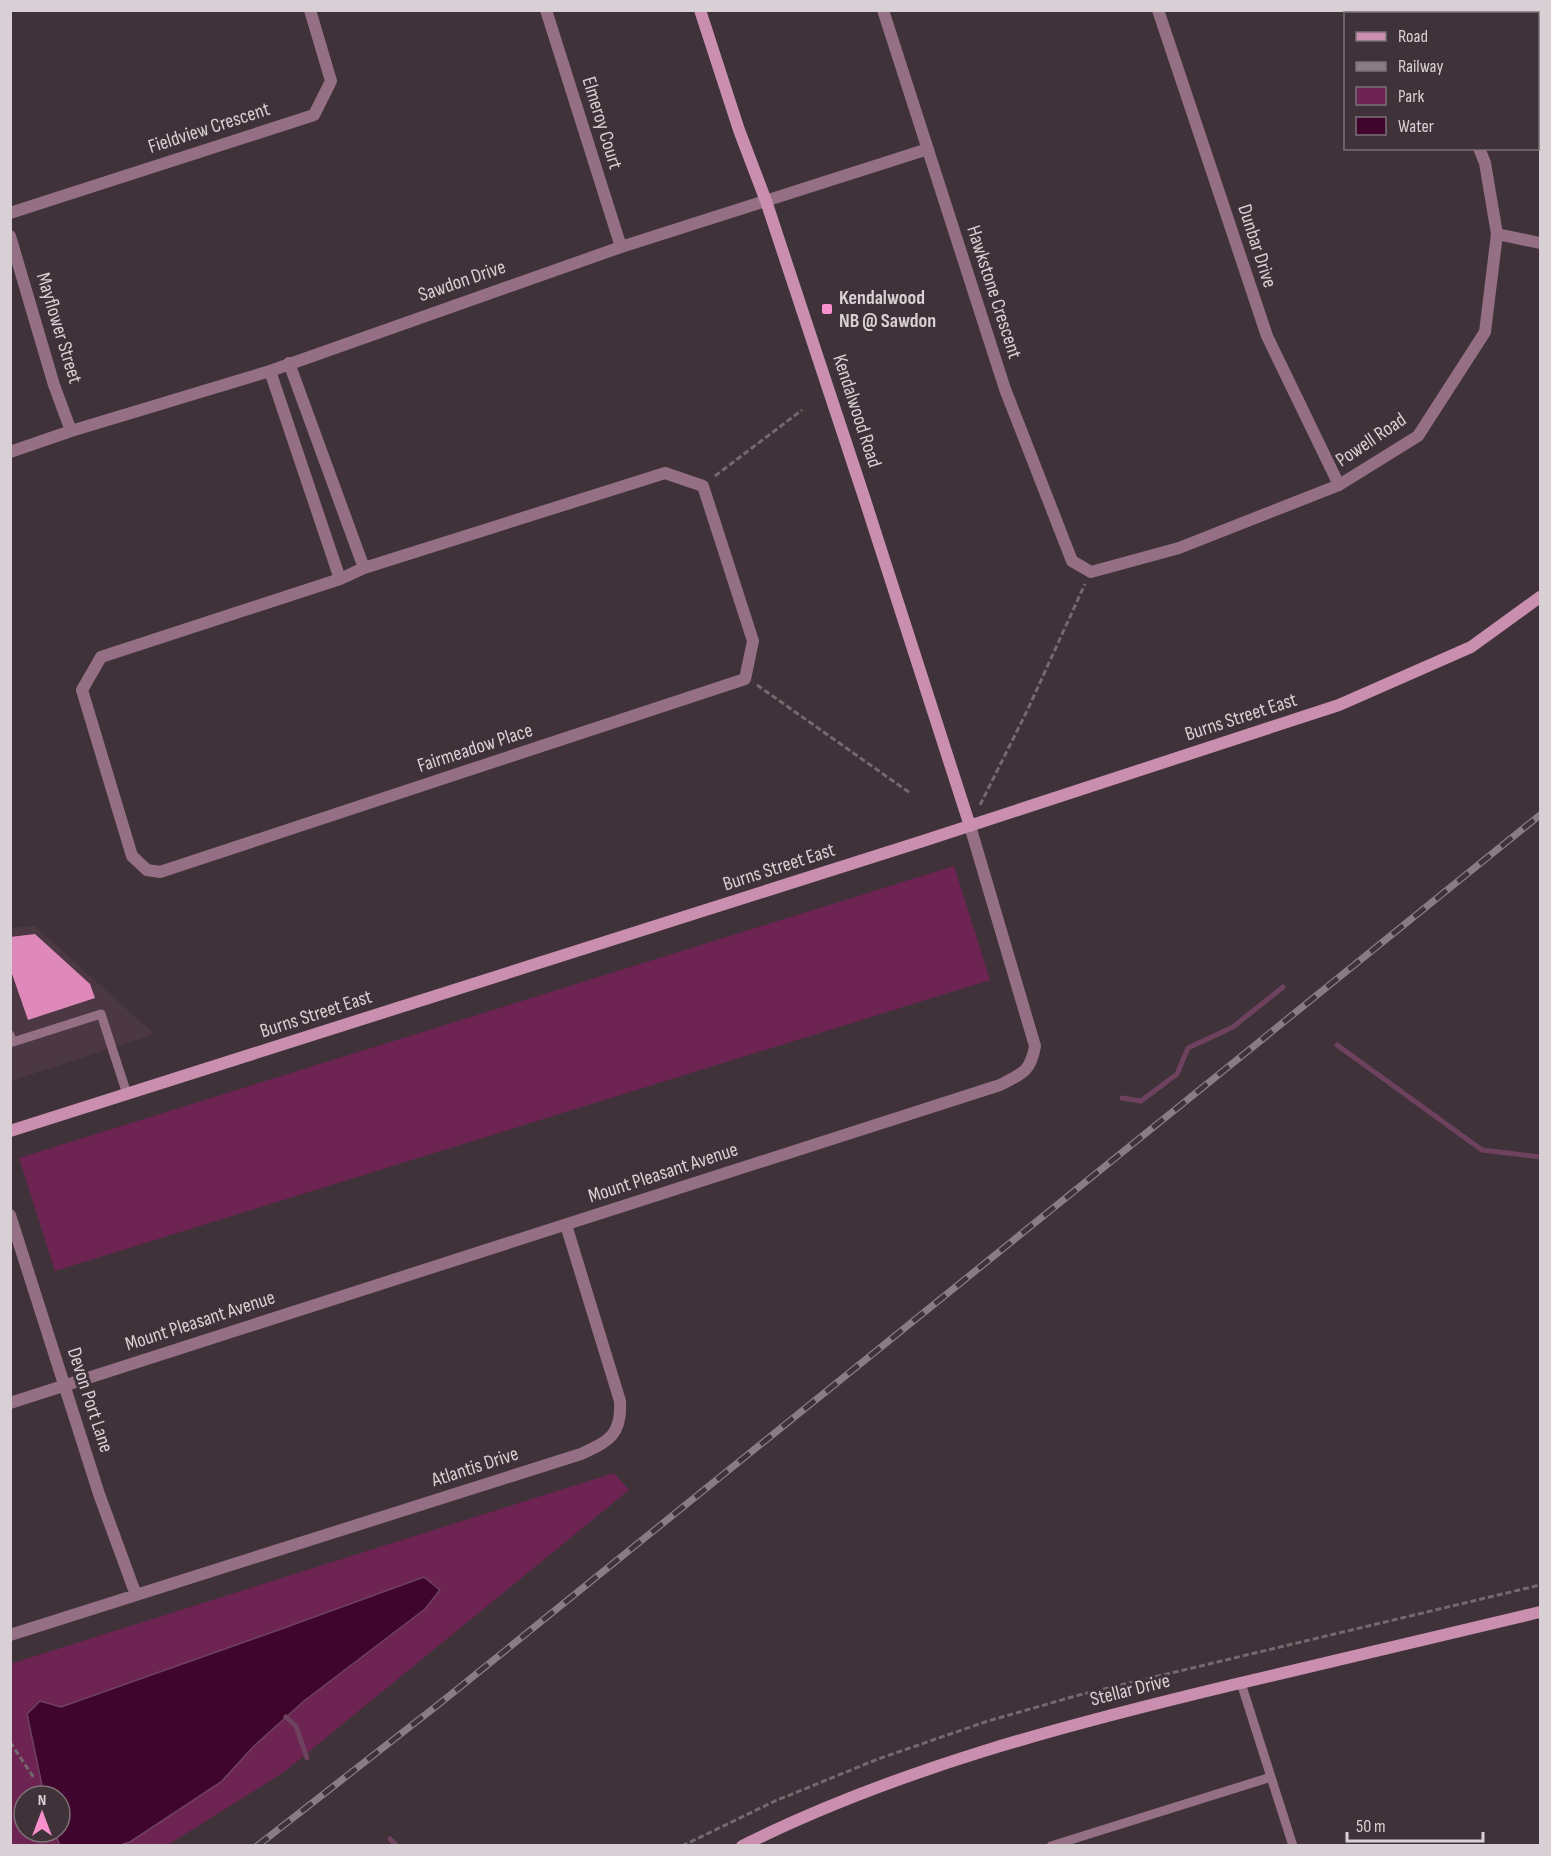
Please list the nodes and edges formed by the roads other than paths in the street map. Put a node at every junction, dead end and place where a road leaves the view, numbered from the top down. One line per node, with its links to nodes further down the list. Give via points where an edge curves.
1 (310, 10): 9 (street, Fieldview Crescent, via 331,81 314,115)
2 (546, 10): 13 (street, Elmeroy Court)
3 (700, 10): 8 (street, Kendalwood Road)
4 (883, 10): 6 (street, Hawkstone Crescent)
5 (1158, 10): 18 (street, Dunbar Drive, via 1267,336)
6 (928, 149): 8 (street, Sawdon Drive); 20 (street, Hawkstone Crescent, via 1005,390 1072,561)
7 (1480, 150): 10 (street, Powell Road)
8 (766, 201): 13 (street, Sawdon Drive); 23 (street, Kendalwood Road)
9 (10, 213)
10 (1497, 234): 12 (street); 18 (street, Powell Road, via 1485,332 1418,436)
11 (10, 236): 16 (street, Mayflower Street)
12 (1540, 243)
13 (621, 247): 14 (street, Sawdon Drive)
14 (290, 363): 15 (street, Sawdon Drive); 19 (street)
15 (270, 371): 16 (street, Sawdon Drive); 21 (street)
16 (71, 431): 17 (street, Sawdon Drive)
17 (10, 452)
18 (1339, 485): 20 (street, Powell Road, via 1179,548)
19 (364, 568): 21 (street, Fairmeadow Place); 21 (street, Fairmeadow Place, via 665,473 703,486 753,641 745,679 160,872 147,870 132,856 82,690 101,657)
20 (1091, 572)
21 (340, 579)
22 (1540, 597): 23 (street, Burns Street East, via 1472,647 1339,705)
23 (970, 826): 25 (street, Burns Street East); 28 (street, Mount Pleasant Avenue, via 1035,1046 1026,1070 1000,1085)
24 (10, 1035): 25 (lane, via 13,1042 101,1014)
25 (127, 1094): 26 (street, Burns Street East)
26 (10, 1131)
27 (10, 1215): 29 (street, Devon Port Lane)
28 (566, 1225): 29 (street, Mount Pleasant Avenue); 31 (street, Atlantis Drive, via 620,1401 619,1425 610,1438 581,1454)
29 (65, 1385): 30 (street, Mount Pleasant Avenue); 31 (street, Devon Port Lane)
30 (10, 1402)
31 (136, 1595): 33 (street, Atlantis Drive)
32 (1540, 1612): 34 (street, Stellar Drive)
33 (10, 1635)
34 (1241, 1683): 35 (lane); 36 (street, Stellar Drive, via 998,1746 833,1805)
35 (1271, 1777): 37 (lane); 38 (lane)
36 (742, 1845)
37 (1051, 1845)
38 (1293, 1845)

